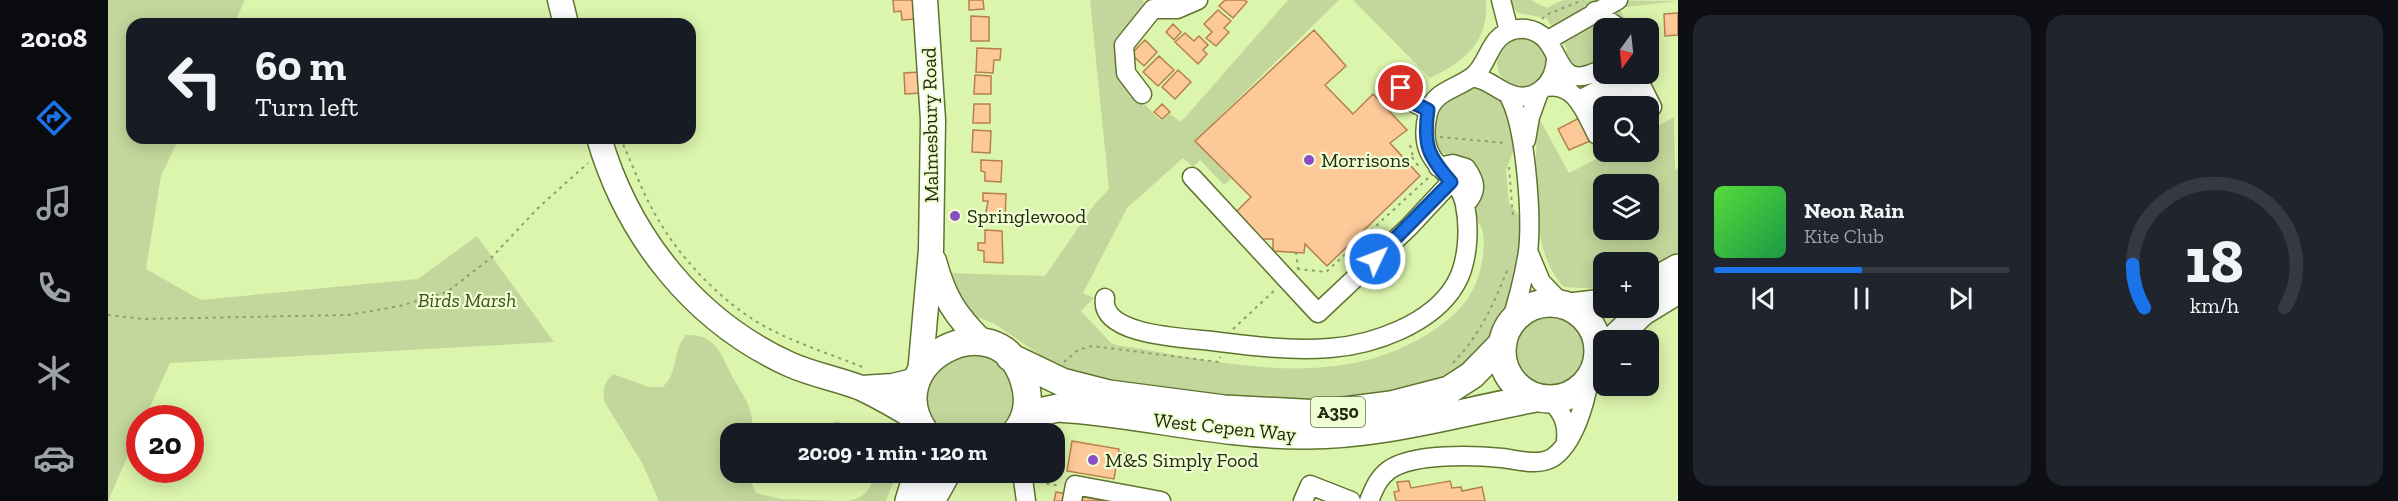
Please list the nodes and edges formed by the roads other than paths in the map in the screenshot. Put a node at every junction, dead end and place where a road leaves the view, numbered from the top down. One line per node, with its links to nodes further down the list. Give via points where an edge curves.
1 (560, 0): 7 (main road)
2 (925, 0): 29 (main road, Malmesbury Road, via 933,120)
3 (1198, 0): 19 (street, via 1177,9 1153,9 1124,45 1126,74)
4 (1500, 0): 9 (street)
5 (1618, 0): 6 (street)
6 (1589, 5): 8 (street); 10 (street)
7 (565, 18)
8 (1606, 18)
9 (1509, 31): 10 (street, via 1533,30); 11 (street, via 1493,46)
10 (1548, 40): 12 (street)
11 (1489, 56): 14 (street); 17 (street, via 1491,76)
12 (1556, 59): 13 (street, via 1564,71 1576,77); 18 (street, via 1553,79)
13 (1593, 74)
14 (1472, 77): 17 (street); 21 (street, via 1449,87)
15 (1640, 87): 20 (street)
16 (1401, 88): 21 (street)
17 (1501, 89): 18 (street, via 1529,96); 25 (street, via 1519,123)
18 (1543, 90): 22 (street, via 1559,87); 25 (street, via 1526,137)
19 (1142, 94)
20 (1626, 96)
21 (1428, 110): 24 (street, via 1426,145)
22 (1593, 117)
23 (601, 144): 44 (main road, via 628,213 664,267 688,293 724,324 774,357 808,372)
24 (1438, 167): 27 (street); 28 (street, via 1453,164 1466,168 1475,185 1472,198)
25 (1526, 172): 30 (street)
26 (1192, 177): 27 (street, via 1292,274 1318,313)
27 (1451, 182): 28 (street)
28 (1465, 205): 34 (street, via 1466,248 1457,282 1438,305 1412,322 1366,342 1331,348 1279,349 1147,333 1122,326 1106,310)
29 (931, 250): 40 (main road, Malmesbury Road, via 951,308); 43 (main road, Malmesbury Road)
30 (1528, 251): 36 (street, via 1541,282); 39 (street)
31 (1678, 267): 32 (highway)
32 (1659, 278)
33 (1678, 290): 38 (highway, via 1642,312)
34 (1105, 298)
35 (1593, 304): 36 (highway)
36 (1566, 306): 37 (highway, via 1580,314); 39 (highway, via 1531,307)
37 (1593, 330)
38 (1626, 330)
39 (1507, 333): 41 (highway, West Cepen Way / A350, via 1465,380 1438,394 1321,414 1224,409 1109,394 1062,382); 46 (highway, via 1503,361 1510,378 1524,392)
40 (982, 342): 41 (highway, A350); 43 (highway, via 946,347 928,361)
41 (1010, 357): 49 (highway, A350, via 1022,373 1027,390)
42 (1593, 367): 46 (highway, via 1570,395)
43 (919, 377): 44 (main road, via 888,386); 48 (highway, via 914,402)
44 (865, 379): 47 (main road)
45 (1593, 380): 51 (street)
46 (1544, 399): 50 (highway, West Cepen Way / A350, via 1341,434 1237,432 1058,408 1044,411); 51 (street, via 1563,415 1568,428)
47 (916, 423)
48 (920, 423)
49 (1020, 423)
50 (1028, 423)
51 (1566, 440): 60 (street, via 1555,456 1546,460 1456,455 1398,466 1381,478)
52 (915, 483): 55 (highway)
53 (941, 483): 56 (highway)
54 (1306, 493): 59 (street)
55 (909, 501)
56 (931, 501)
57 (1072, 501): 58 (street, via 1075,485)
58 (1161, 501)
59 (1351, 501)
60 (1369, 501)

